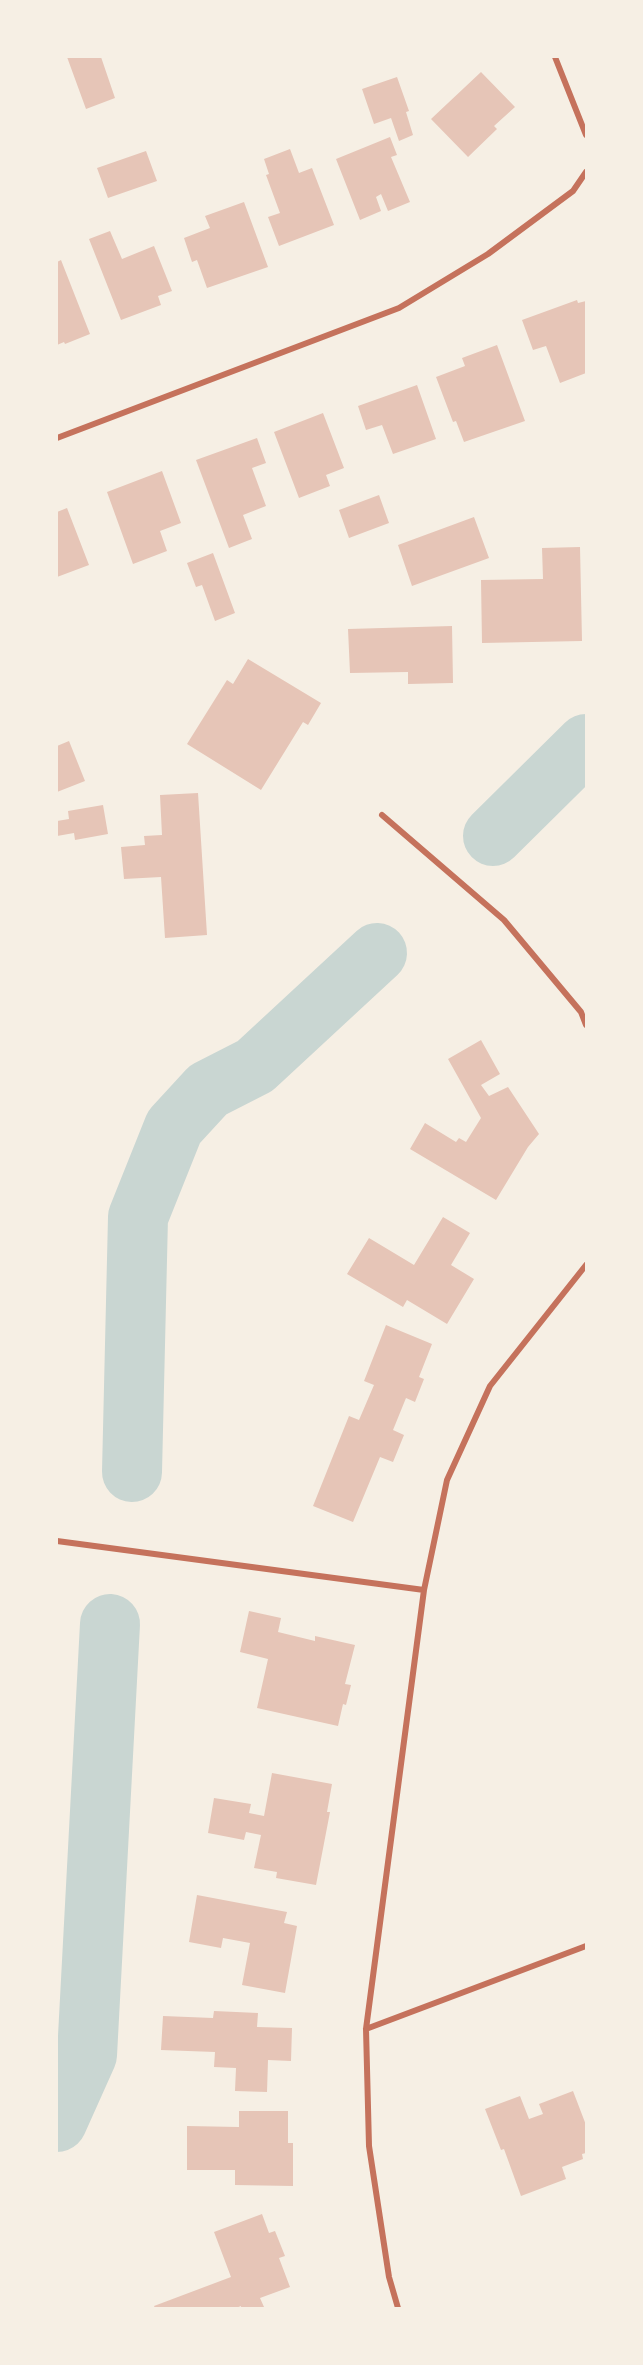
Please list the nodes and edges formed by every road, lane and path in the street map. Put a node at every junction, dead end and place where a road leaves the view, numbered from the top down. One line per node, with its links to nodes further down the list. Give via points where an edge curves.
1 (555, 57): 2 (street)
2 (586, 135)
3 (586, 172): 4 (street, via 573,191 507,240 399,308)
4 (57, 438)
5 (382, 815): 6 (street, via 504,920 581,1012)
6 (586, 1025)
7 (586, 1265): 9 (street, via 490,1386 447,1480)
8 (57, 1541): 9 (street)
9 (424, 1590): 11 (street)
10 (586, 1946): 11 (street)
11 (366, 2029): 12 (street, via 369,2146 389,2277)
12 (398, 2308)

